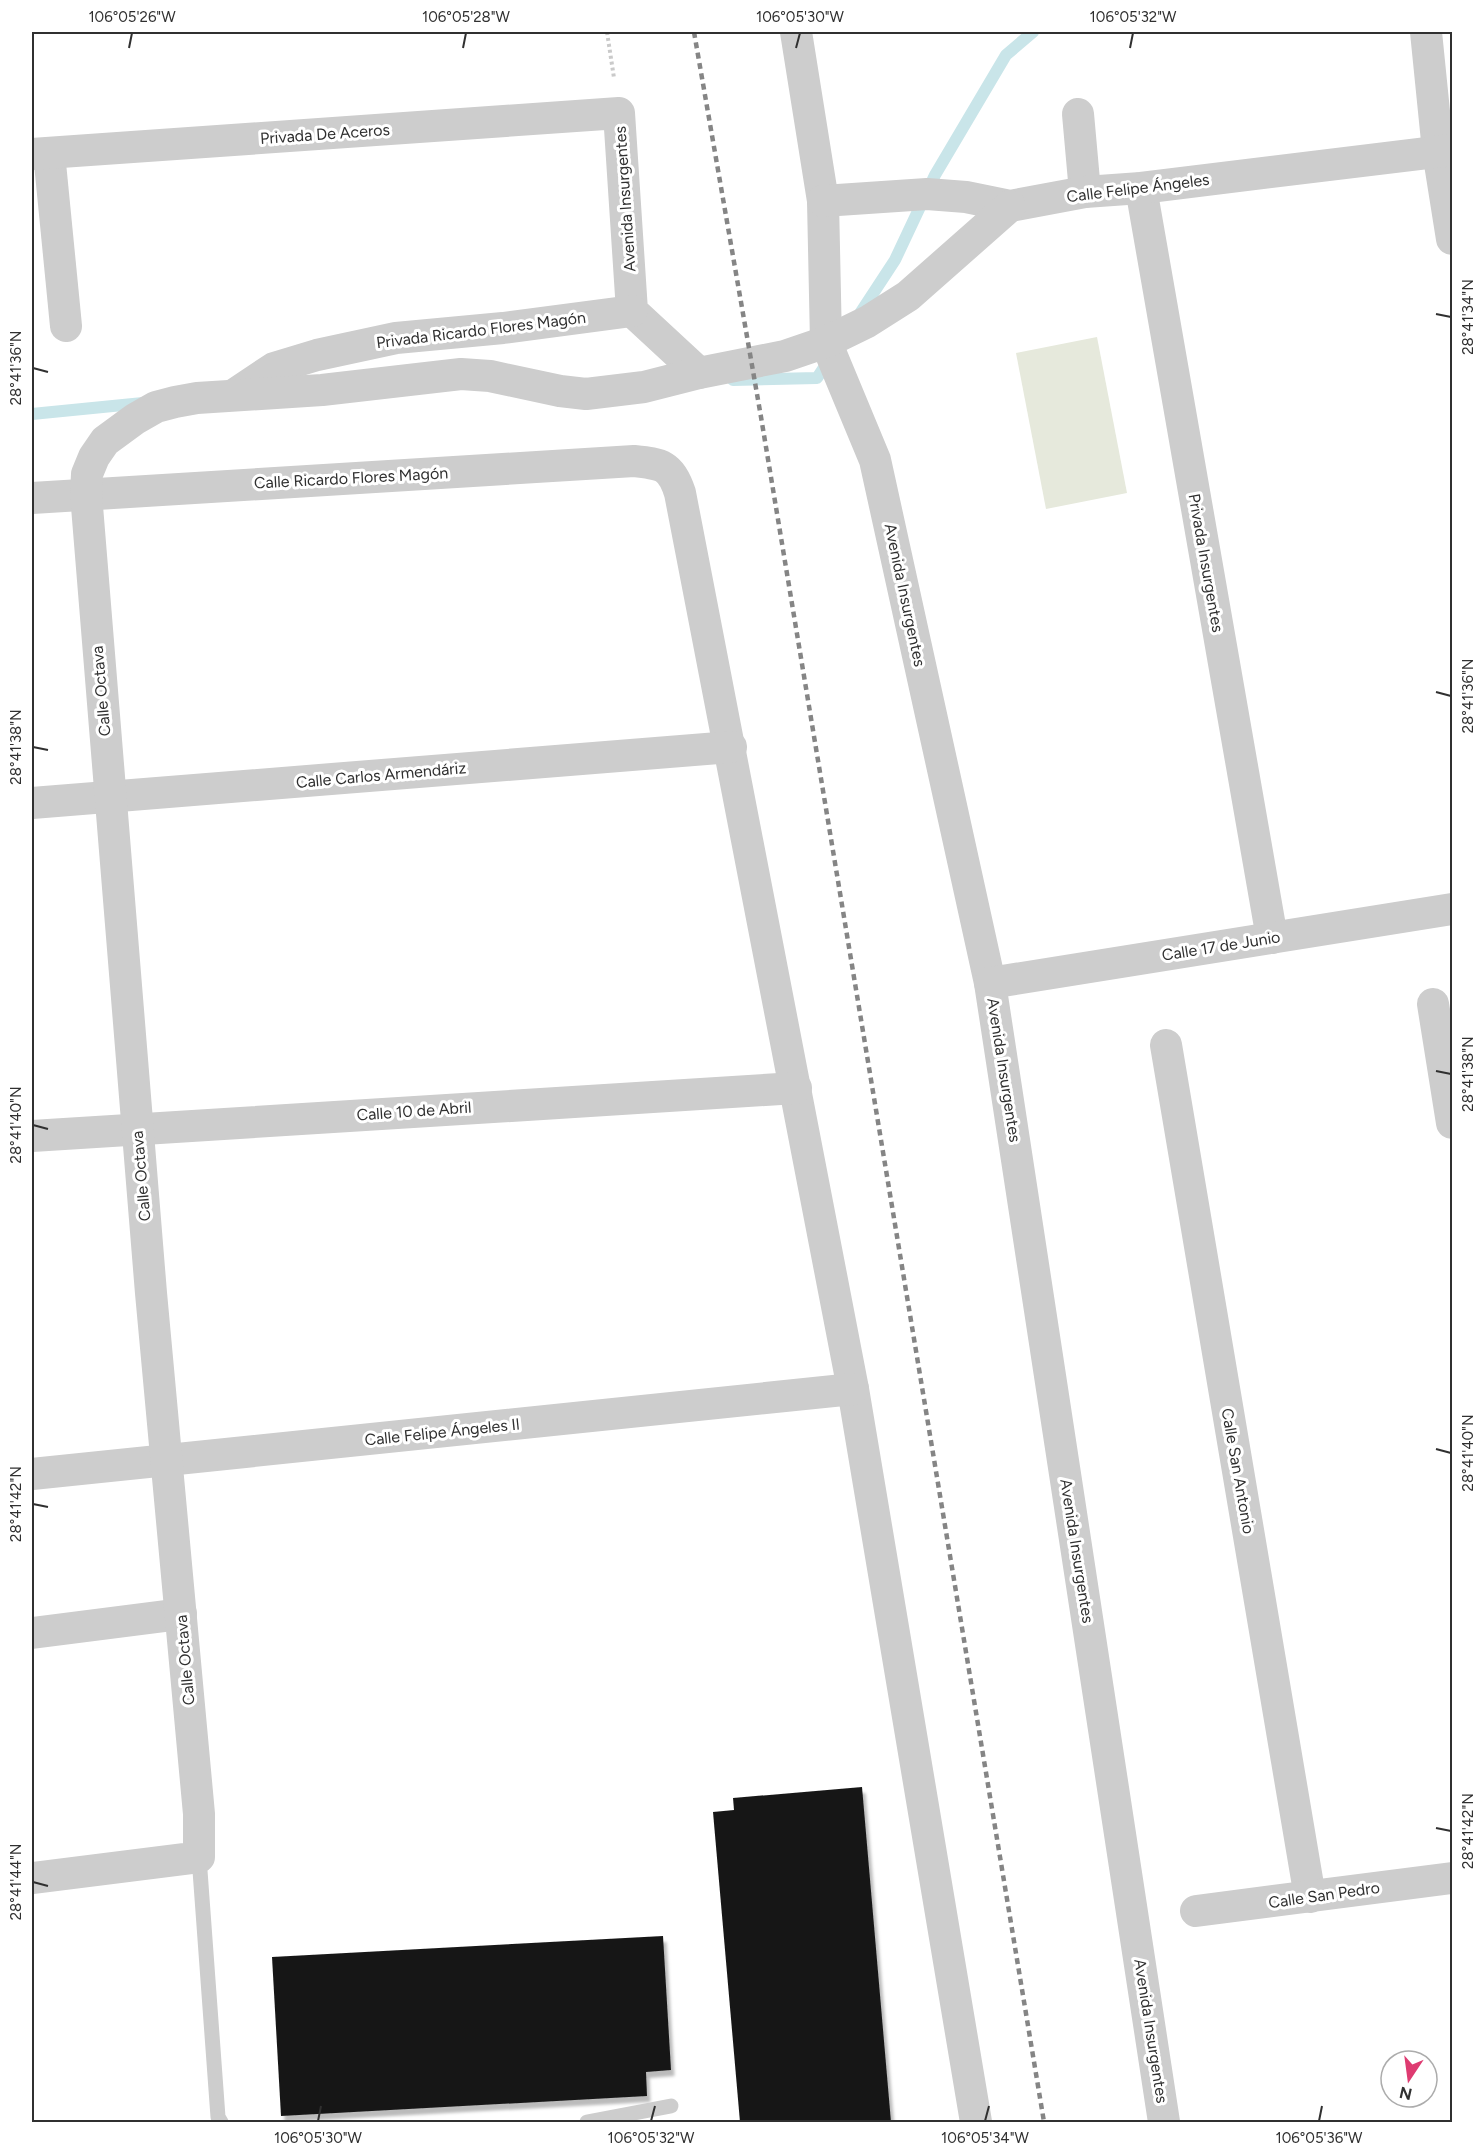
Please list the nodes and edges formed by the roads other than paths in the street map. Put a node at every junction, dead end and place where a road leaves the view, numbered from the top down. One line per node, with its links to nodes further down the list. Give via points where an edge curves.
1 (796, 32): 9 (street, Avenida Insurgentes)
2 (1426, 32): 5 (street)
3 (619, 113): 6 (street, Privada De Aceros); 12 (street, Avenida Insurgentes)
4 (1078, 114): 8 (street)
5 (1445, 150): 7 (street, Calle Felipe Ángeles); 11 (street)
6 (40, 154): 13 (street)
7 (1141, 188): 8 (street, Calle Felipe Ángeles); 23 (street, Privada Insurgentes)
8 (1085, 192): 10 (street, Calle Felipe Ángeles)
9 (823, 201): 10 (street, Calle Felipe Ángeles, via 927,194); 14 (street, Avenida Insurgentes)
10 (1010, 206): 14 (street, Calle Octava, via 908,296)
11 (1452, 239)
12 (632, 311): 15 (street); 16 (street, Privada Ricardo Flores Magón, via 396,338 274,368)
13 (66, 326)
14 (826, 342): 15 (street, Calle Octava, via 785,356); 24 (street, Avenida Insurgentes, via 875,460)
15 (699, 373): 16 (street, Calle Octava, via 644,387 586,394 461,374 322,390)
16 (233, 395): 17 (street, Calle Octava, via 175,402 135,419 105,441 94,457 87,474)
17 (86, 494): 18 (street, Calle Ricardo Flores Magón); 19 (street, Calle Ricardo Flores Magón, via 634,461 659,464 670,470 680,493); 20 (street, Calle Octava)
18 (32, 498)
19 (731, 747): 20 (street, Calle Carlos Armendáriz); 27 (street)
20 (110, 797): 21 (street, Calle Carlos Armendáriz); 29 (street, Calle Octava)
21 (32, 803)
22 (1452, 909): 23 (street, Calle 17 de Junio)
23 (1272, 938): 24 (street, Calle 17 de Junio)
24 (990, 983): 45 (street, Avenida Insurgentes)
25 (1433, 1004): 28 (street)
26 (1166, 1045): 39 (street, Calle San Antonio)
27 (796, 1088): 29 (street, Calle 10 de Abril); 31 (street)
28 (1452, 1123)
29 (137, 1128): 30 (street, Calle 10 de Abril); 32 (street, Calle Octava)
30 (32, 1136)
31 (853, 1389): 32 (street, Calle Felipe Ángeles Il); 44 (street)
32 (167, 1461): 33 (street, Calle Felipe Ángeles Il); 34 (street, Calle Octava)
33 (32, 1474)
34 (181, 1614): 35 (street); 36 (street, Calle Octava, via 200,1814)
35 (32, 1633)
36 (199, 1857): 37 (street); 42 (lane)
37 (32, 1878)
38 (1452, 1878): 39 (street, Calle San Pedro)
39 (1310, 1897): 40 (street, Calle San Pedro)
40 (1196, 1911)
41 (671, 2106): 43 (lane)
42 (220, 2122)
43 (588, 2122)
44 (976, 2122)
45 (1164, 2122)

